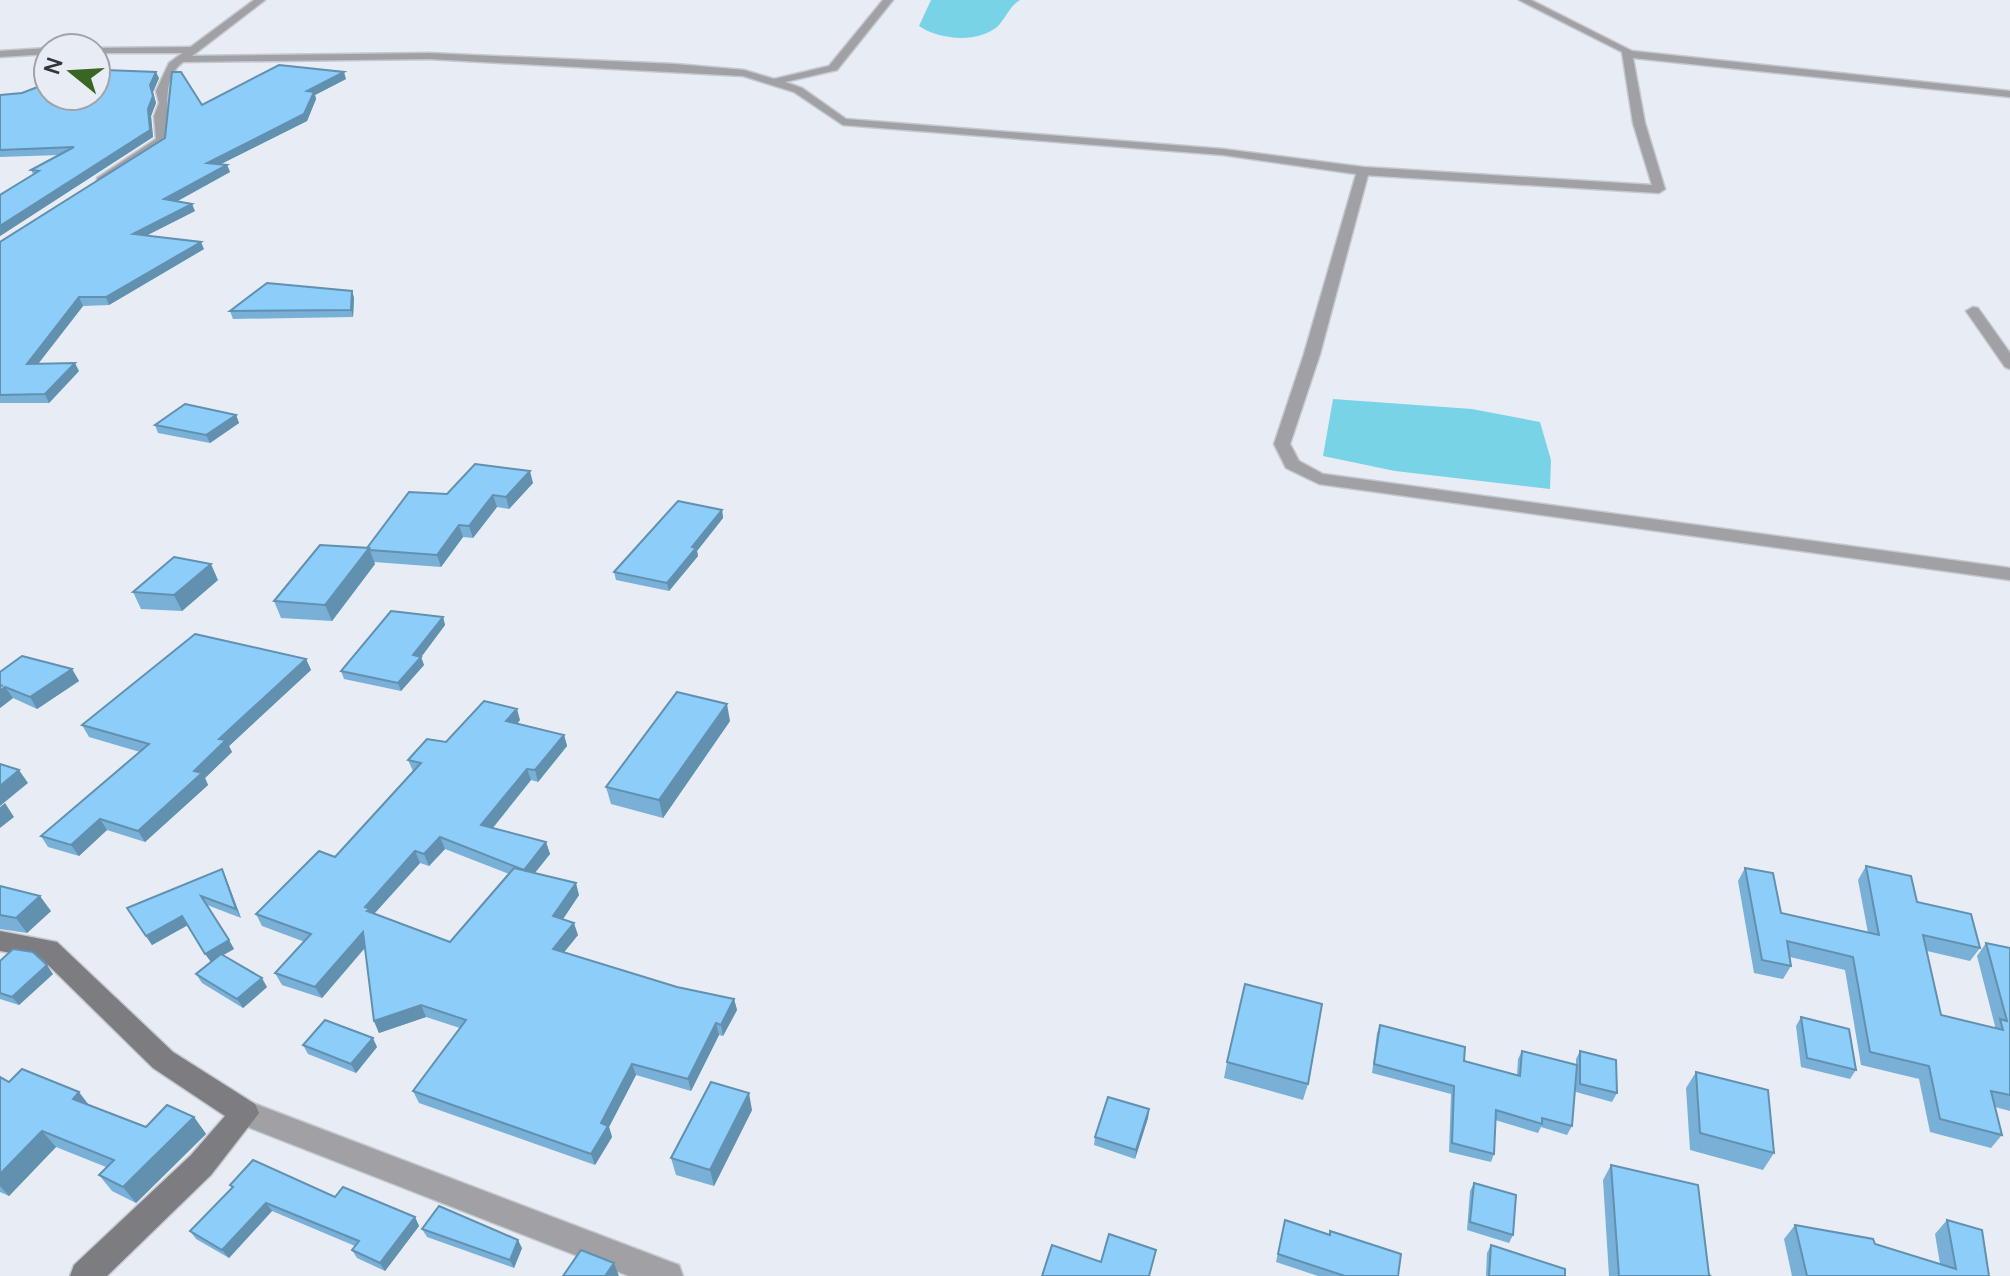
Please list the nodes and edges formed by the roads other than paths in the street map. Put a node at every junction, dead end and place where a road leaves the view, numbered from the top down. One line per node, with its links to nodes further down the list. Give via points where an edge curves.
1 (260, 0): 5 (street)
2 (888, 0): 10 (street, via 833,68)
3 (1524, 0): 8 (street)
4 (112, 50): 5 (street)
5 (193, 50): 9 (street)
6 (32, 52): 7 (street)
7 (0, 54)
8 (1628, 54): 11 (street); 12 (street, via 1639,123 1659,189)
9 (181, 59): 10 (street, via 428,56 675,67 744,73); 13 (street, via 161,91 162,140)
10 (772, 82): 12 (street, via 798,90 843,122 1223,152)
11 (2010, 94)
12 (1363, 171): 16 (street, via 1282,444 1292,464 1319,479)
13 (92, 186)
14 (1973, 311): 15 (street)
15 (2010, 364)
16 (2010, 574)
17 (0, 941): 18 (main road, via 48,949 163,1060)
18 (245, 1113): 19 (main road, via 201,1165); 20 (street)
19 (85, 1276)
20 (668, 1276)

